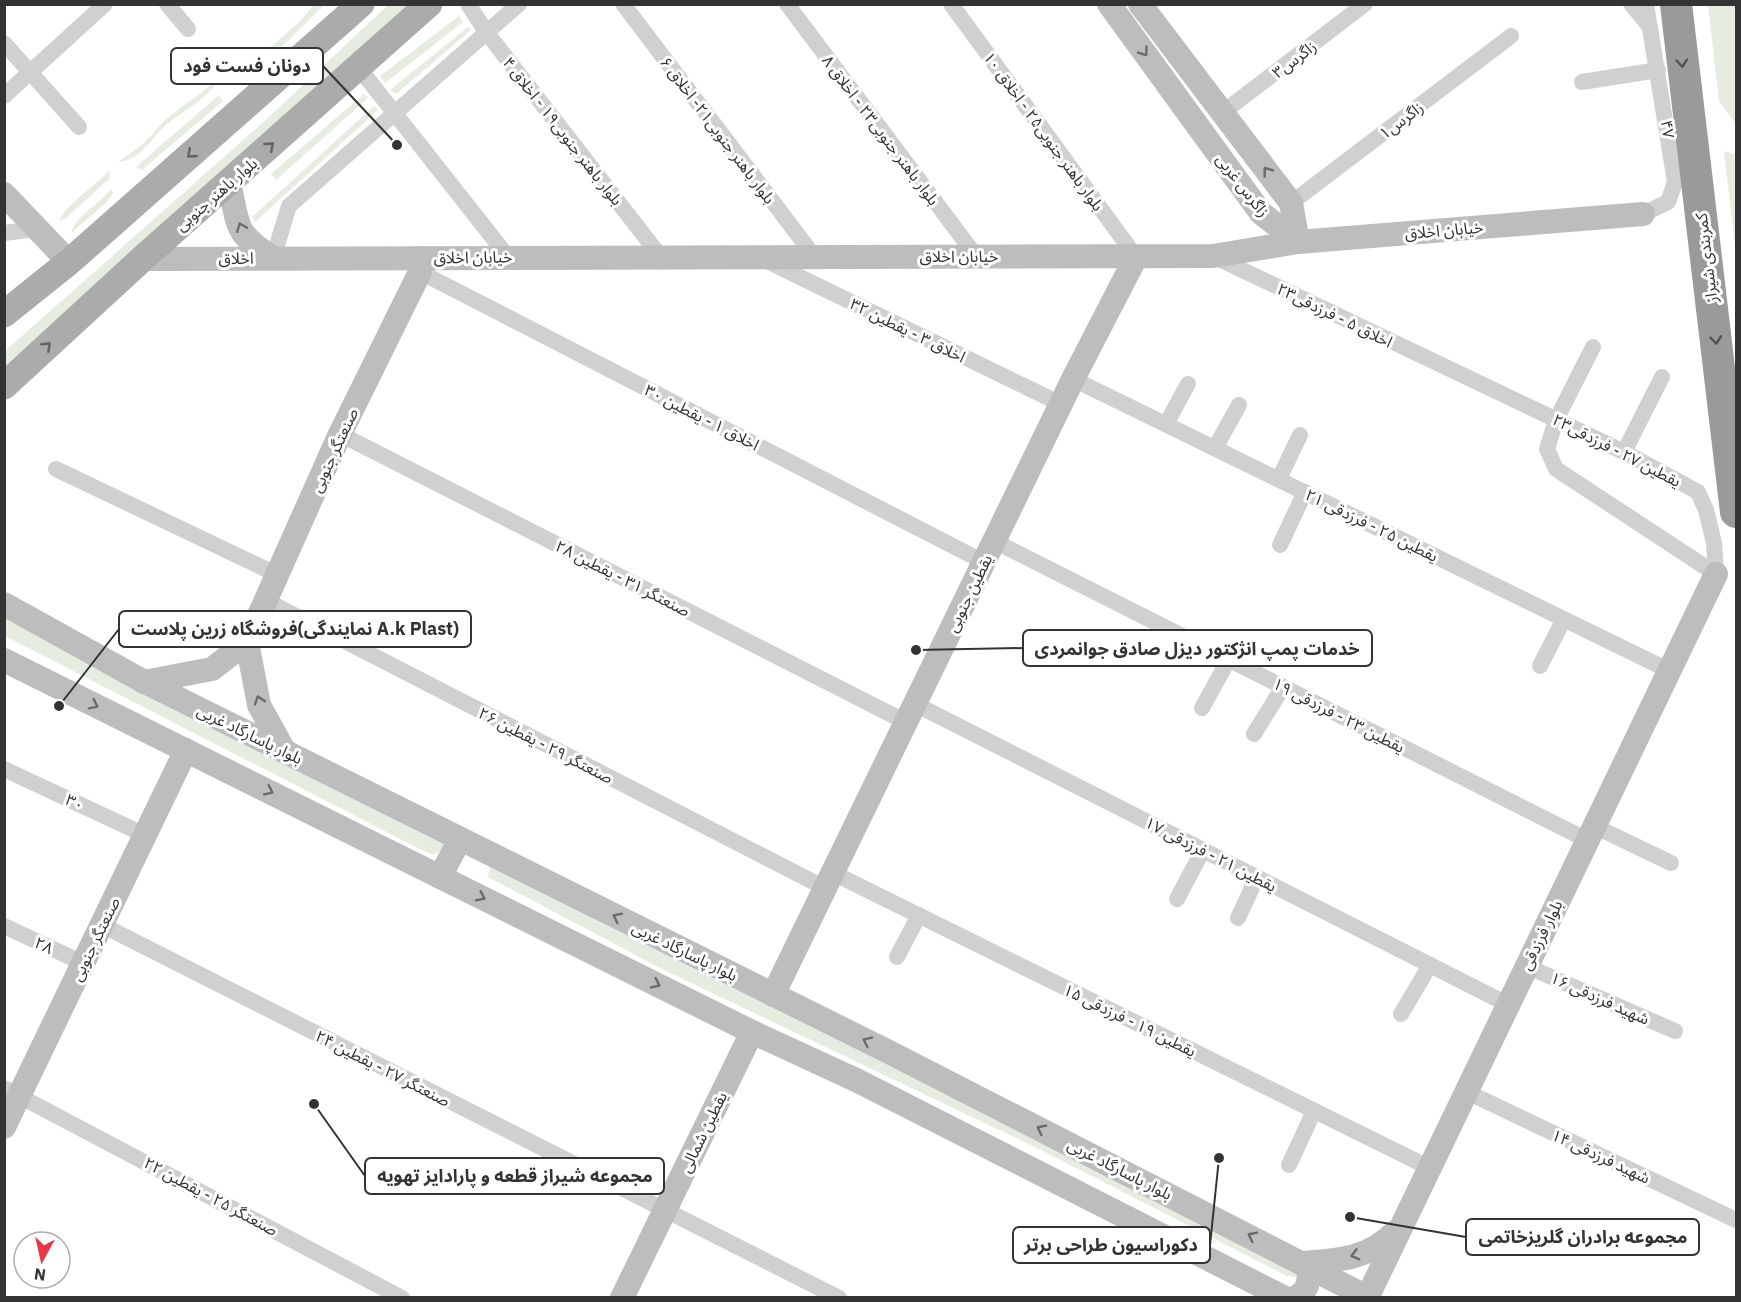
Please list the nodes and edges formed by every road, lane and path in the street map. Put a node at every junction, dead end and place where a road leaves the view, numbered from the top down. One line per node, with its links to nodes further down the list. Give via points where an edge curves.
1 (105, 4): 23 (street)
2 (167, 4): 17 (street)
3 (361, 4): 45 (main road, one-way to 45)
4 (429, 4): 21 (main road, بلوار باهنر جنوبی)
5 (468, 4): 18 (street, بلوار باهنر جنوبی۱۹ - اخلاق ۴)
6 (519, 4): 18 (street)
7 (623, 4): 39 (street, بلوار باهنر جنوبی۲۱- اخلاق ۶)
8 (786, 4): 40 (street, بلوار باهنر جنوبی۲۳ - اخلاق ۸)
9 (951, 4): 42 (street, بلوار باهنر جنوبی۲۵ - اخلاق ۱۰)
10 (1109, 4): 35 (street, زاگرس غربی, one-way to 35, via 1262,213)
11 (1140, 4): 26 (street, زاگرس غربی)
12 (1365, 4): 26 (street, زاگرس۳)
13 (1631, 4): 16 (street)
14 (1646, 4): 16 (street, ۴۷)
15 (1676, 4): 65 (highway, کمربندی شیراز, one-way to 65)
16 (1651, 27): 22 (street, ۴۷)
17 (188, 28)
18 (487, 33): 27 (street); 37 (street, بلوار باهنر جنوبی۱۹ - اخلاق ۴)
19 (1511, 36): 31 (street, زاگرس۱)
20 (4, 43): 23 (street)
21 (359, 68): 27 (street); 29 (main road, بلوار باهنر جنوبی, one-way to 21)
22 (1658, 70): 24 (street); 32 (street, ۴۷, via 1675,182 1668,202)
23 (31, 72): 25 (street); 28 (street)
24 (1582, 82)
25 (4, 96)
26 (1222, 112): 31 (street, زاگرس غربی, one-way to 26)
27 (395, 114): 36 (street); 43 (street, via 289,206)
28 (80, 126)
29 (229, 182): 43 (street, اخلاق, one-way to 29, via 240,231); 44 (main road, بلوار باهنر جنوبی)
30 (4, 194): 33 (street)
31 (1291, 203): 35 (street, زاگرس غربی)
32 (1643, 214): 35 (street, خیابان اخلاق)
33 (36, 229): 34 (street); 45 (street)
34 (4, 232)
35 (1298, 242): 41 (street, خیابان اخلاق)
36 (508, 256): 37 (street, خیابان اخلاق); 46 (street, خیابان اخلاق)
37 (660, 256): 38 (street, خیابان اخلاق)
38 (756, 256): 39 (street, خیابان اخلاق); 54 (street, اخلاق ۳ - یقطین ۳۲)
39 (814, 256): 40 (street, خیابان اخلاق)
40 (976, 256): 42 (street, خیابان اخلاق)
41 (1213, 256): 42 (street, خیابان اخلاق); 49 (street, اخلاق ۵ - فرزدقی۲۳)
42 (1136, 257): 51 (street, یقطین جنوبی)
43 (273, 258): 44 (street, اخلاق); 46 (street, خیابان اخلاق)
44 (142, 259): 53 (main road, بلوار باهنر جنوبی, one-way to 44)
45 (69, 262): 47 (main road)
46 (420, 265): 58 (street, صنعتگر جنوبی); 67 (street, اخلاق ۱ - یقطین ۳۰)
47 (4, 314)
48 (1593, 347): 56 (street)
49 (1458, 375): 56 (street, یقطین ۲۷ - فرزدقی۲۳)
50 (1662, 377): 61 (street)
51 (1073, 378): 54 (street, یقطین جنوبی); 57 (street, یقطین ۲۵ - فرزدقی ۲۱)
52 (1188, 384): 57 (street)
53 (5, 386)
54 (1060, 404): 67 (street, یقطین جنوبی)
55 (1239, 405): 60 (street)
56 (1556, 420): 61 (street, یقطین ۲۷ - فرزدقی۲۳); 68 (street, via 1547,449 1556,469)
57 (1166, 424): 60 (street, یقطین ۲۵ - فرزدقی ۲۱)
58 (340, 434): 69 (street, صنعتگر جنوبی); 81 (street, صنعتگر ۳۱ - یقطین ۲۸)
59 (1300, 435): 63 (street)
60 (1215, 448): 63 (street, یقطین ۲۵ - فرزدقی ۲۱)
61 (1624, 452): 68 (street, یقطین ۲۷ - فرزدقی۲۳, via 1698,492 1714,543)
62 (56, 469): 69 (street)
63 (1279, 479): 64 (street, یقطین ۲۵ - فرزدقی ۲۱)
64 (1305, 492): 66 (street); 72 (street, یقطین ۲۵ - فرزدقی ۲۱)
65 (1737, 512)
66 (1280, 544)
67 (989, 551): 74 (street, یقطین ۲۳ - فرزدقی ۱۹); 81 (street, یقطین جنوبی)
68 (1716, 574): 77 (street, بلوار فرزدقی)
69 (278, 575): 70 (street, صنعتگر جنوبی)
70 (267, 602): 73 (street, صنعتگر جنوبی); 93 (street, صنعتگر ۲۹ - یقطین ۲۶)
71 (4, 604): 78 (street, بلوار پاسارگاد غربی)
72 (1564, 619): 76 (street); 77 (street, یقطین ۲۵ - فرزدقی ۲۱)
73 (247, 642): 78 (street, صنعتگر جنوبی, via 212,669); 84 (street, one-way to 73, via 259,705)
74 (1229, 659): 79 (street, یقطین ۲۳ - فرزدقی ۱۹); 80 (street)
75 (4, 660): 83 (street, one-way to 83)
76 (1540, 666)
77 (1670, 671): 86 (street, بلوار فرزدقی)
78 (144, 682): 84 (street, بلوار پاسارگاد غربی)
79 (1283, 687): 82 (street); 86 (street, یقطین ۲۳ - فرزدقی ۱۹)
80 (1202, 708)
81 (910, 713): 89 (street, یقطین ۲۱ - فرزدقی ۱۷); 93 (street, یقطین جنوبی)
82 (1254, 734)
83 (186, 750): 87 (street, صنعتگر جنوبی); 91 (street, one-way to 91)
84 (285, 752): 88 (street, بلوار پاسارگاد غربی)
85 (4, 769): 87 (street, ۳۰)
86 (1591, 833): 90 (street, یقطین ۲۳ - فرزدقی ۱۹); 102 (street, بلوار فرزدقی)
87 (145, 835): 97 (street, صنعتگر جنوبی)
88 (460, 839): 91 (street); 103 (street, بلوار پاسارگاد غربی, one-way to 88)
89 (1203, 850): 92 (street, یقطین ۲۱ - فرزدقی ۱۷); 94 (street)
90 (1671, 863)
91 (440, 877): 107 (street, one-way to 107)
92 (1257, 877): 96 (street); 101 (street, یقطین ۲۱ - فرزدقی ۱۷)
93 (829, 880): 95 (street, یقطین ۱۹ - فرزدقی ۱۵); 103 (street, یقطین جنوبی)
94 (1177, 899)
95 (919, 915): 99 (street); 110 (street, یقطین ۱۹ - فرزدقی ۱۵)
96 (1238, 918)
97 (102, 925): 100 (street, صنعتگر جنوبی); 114 (street, صنعتگر ۲۷ - یقطین ۲۴)
98 (4, 926): 100 (street, ۲۸)
99 (897, 957)
100 (83, 963): 109 (street, صنعتگر جنوبی)
101 (1430, 965): 104 (street, یقطین ۲۱ - فرزدقی ۱۷); 105 (street)
102 (1526, 966): 104 (street, بلوار فرزدقی); 106 (street, شهید فرزدقی ۱۶)
103 (773, 995): 117 (street, بلوار پاسارگاد غربی, one-way to 103)
104 (1507, 1004): 108 (street, بلوار فرزدقی)
105 (1401, 1014)
106 (1675, 1031)
107 (752, 1032): 114 (street, یقطین شمالی); 118 (street, via 858,1081)
108 (1465, 1091): 113 (street, بلوار فرزدقی); 115 (street, شهید فرزدقی ۱۴)
109 (12, 1092): 111 (street, صنعتگر جنوبی); 120 (street, صنعتگر ۲۵ - یقطین ۲۲)
110 (1314, 1111): 112 (street); 113 (street, یقطین ۱۹ - فرزدقی ۱۵)
111 (4, 1127)
112 (1288, 1164)
113 (1428, 1167): 116 (street, بلوار فرزدقی)
114 (665, 1210): 121 (street, یقطین شمالی); 122 (street, صنعتگر ۲۷ - یقطین ۲۴)
115 (1737, 1220)
116 (1398, 1229): 117 (street, one-way to 117, via 1379,1248 1352,1257); 119 (street, بلوار فرزدقی)
117 (1306, 1264): 119 (street, بلوار پاسارگاد غربی); 123 (street, via 1309,1284)
118 (1285, 1297)
119 (1367, 1297)
120 (402, 1298)
121 (622, 1298)
122 (839, 1298)
123 (1295, 1298)

